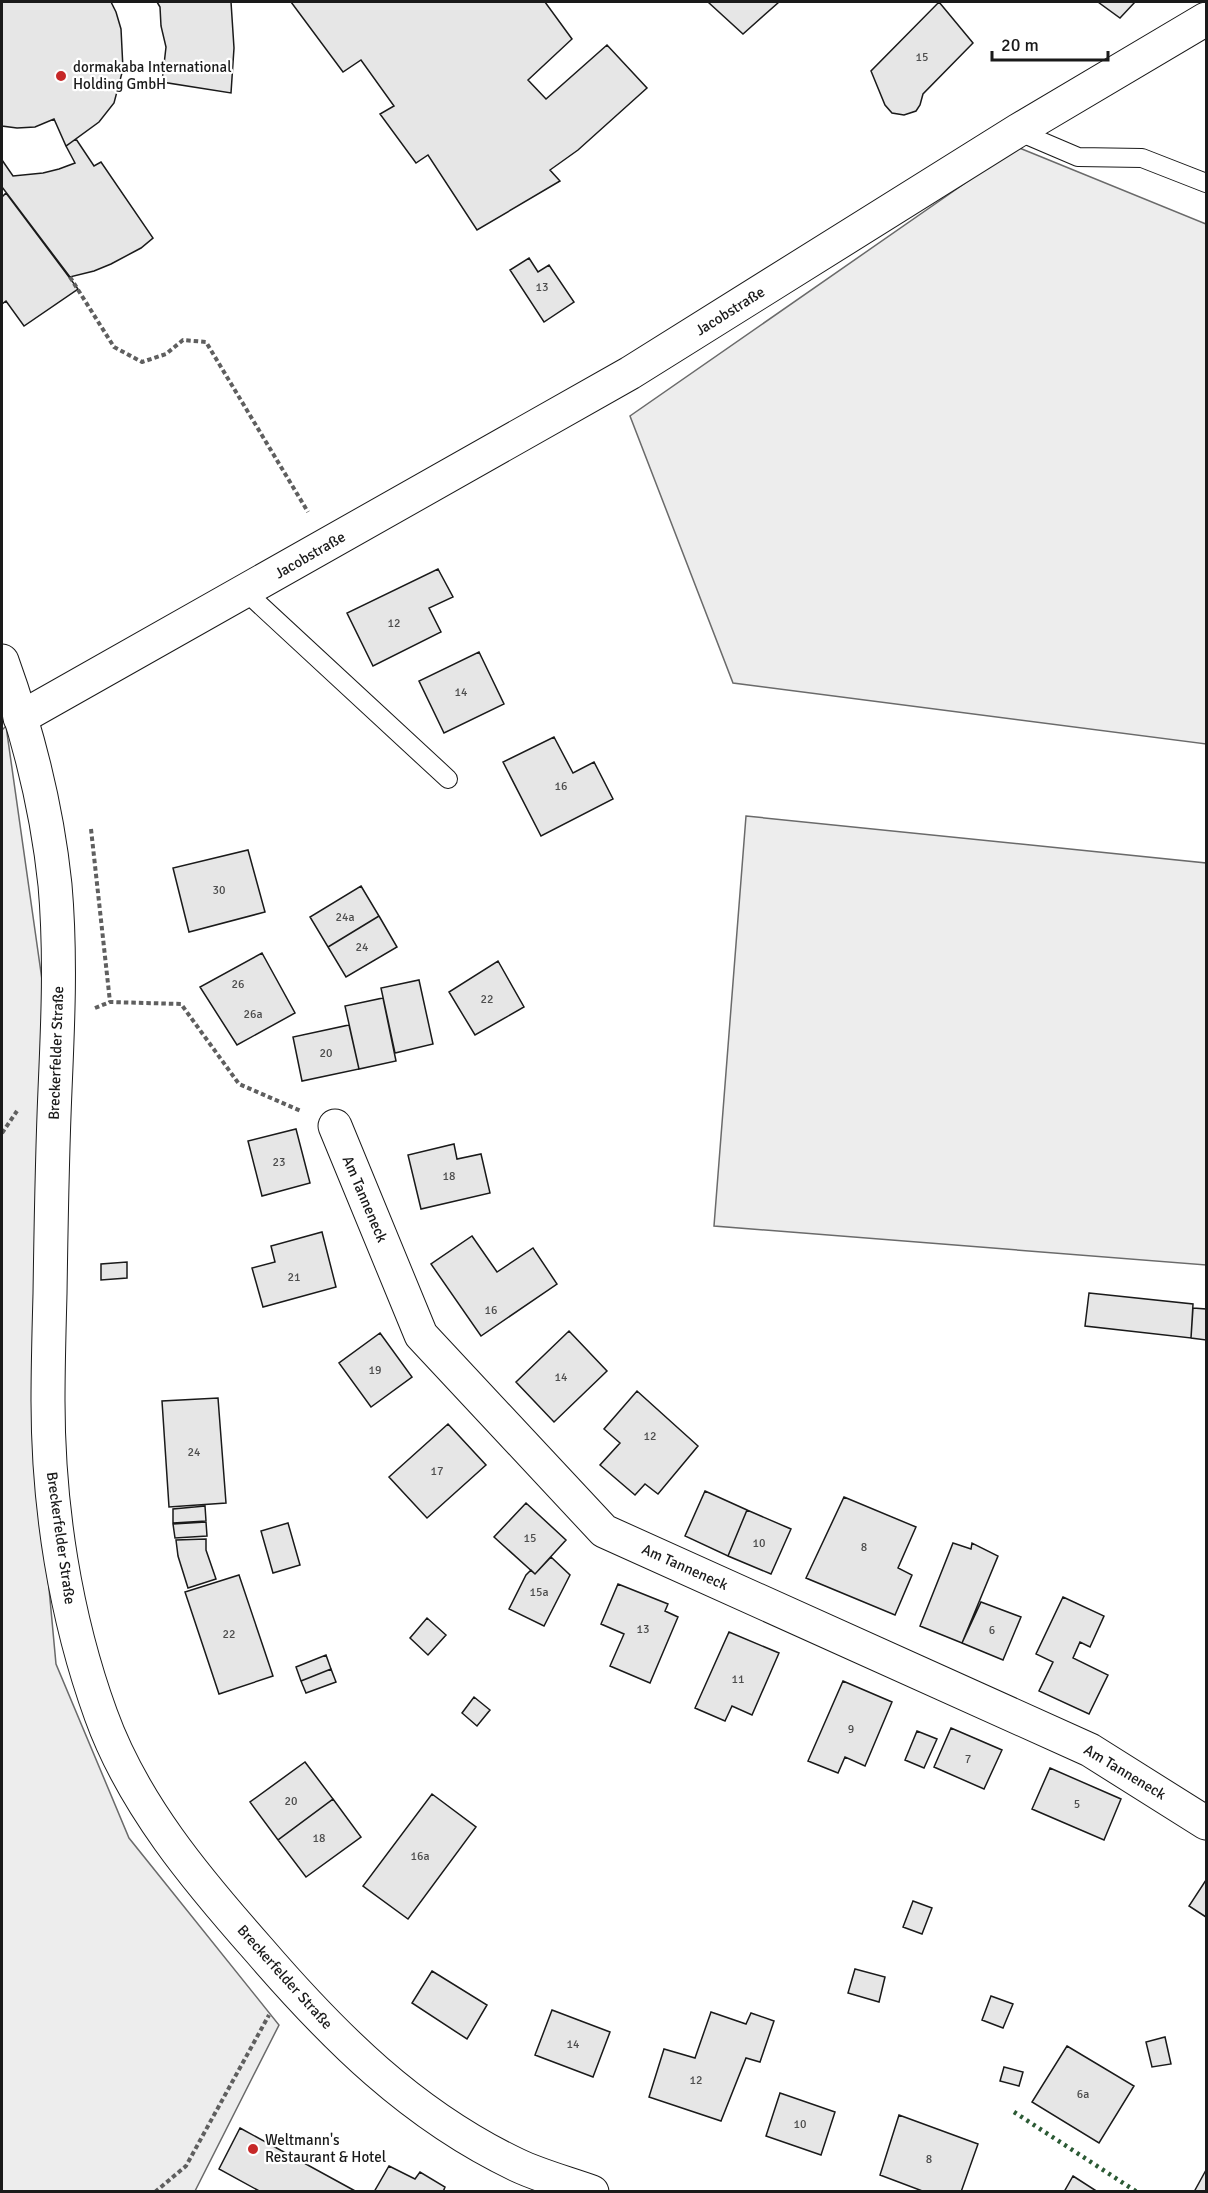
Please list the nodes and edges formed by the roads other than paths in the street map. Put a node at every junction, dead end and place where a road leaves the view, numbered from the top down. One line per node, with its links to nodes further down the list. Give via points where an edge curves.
1 (1206, 19): 2 (street, Jacobstraße)
2 (1017, 131): 3 (lane, via 1078,157 1142,158); 4 (street, Jacobstraße, via 630,374)
3 (1206, 183)
4 (246, 592): 6 (street, Jacobstraße); 7 (lane)
5 (2, 660): 6 (street, Breckerfelder Straße)
6 (20, 718): 10 (street, Breckerfelder Straße, via 45,815 55,888 59,1020 48,1404 52,1487 63,1570 82,1656 102,1718 124,1767 178,1853 287,1983 348,2046 448,2128 520,2167)
7 (448, 779)
8 (335, 1126): 9 (street, Am Tanneneck, via 422,1335 604,1531 1090,1750)
9 (1206, 1823)
10 (592, 2192)

